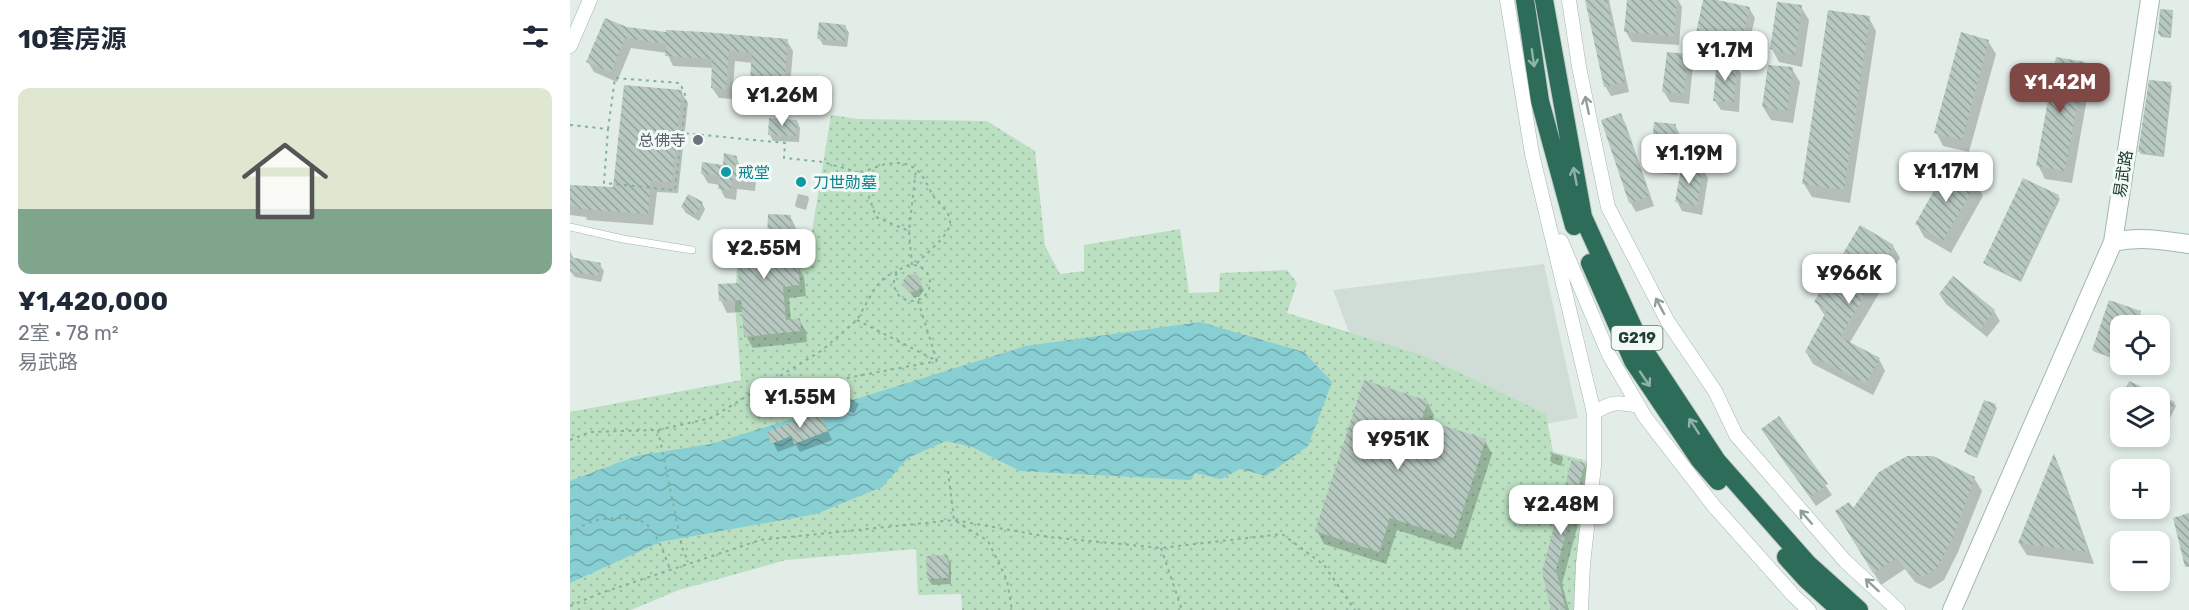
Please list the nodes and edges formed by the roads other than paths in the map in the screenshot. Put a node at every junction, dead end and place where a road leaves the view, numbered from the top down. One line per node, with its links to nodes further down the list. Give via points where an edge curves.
1 (590, 0): 7 (street)
2 (1507, 0): 9 (street)
3 (1525, 0): 8 (highway, G219, one-way to 8, via 1539,101)
4 (1544, 0): 19 (highway, G219, one-way to 4, via 1808,564 1717,461 1642,347 1583,217)
5 (1569, 0): 20 (street, one-way to 5, via 1845,561 1736,435 1715,391 1668,322 1608,207)
6 (2150, 0): 11 (main road, 易武路)
7 (572, 38)
8 (1553, 150): 9 (street); 18 (highway, G219, one-way to 18, via 1574,225 1633,361 1699,459 1806,579)
9 (1532, 154): 14 (street, via 1566,255 1609,355); 15 (street)
10 (570, 227): 13 (lane)
11 (2113, 242): 12 (main road, via 2150,238); 21 (main road, 易武路)
12 (2189, 244)
13 (692, 250)
14 (1638, 406): 15 (street, via 1607,404); 17 (street, via 1713,505)
15 (1594, 413): 16 (street, via 1594,466)
16 (1581, 610)
17 (1809, 610)
18 (1840, 610)
19 (1858, 610)
20 (1898, 610)
21 (1953, 610)

